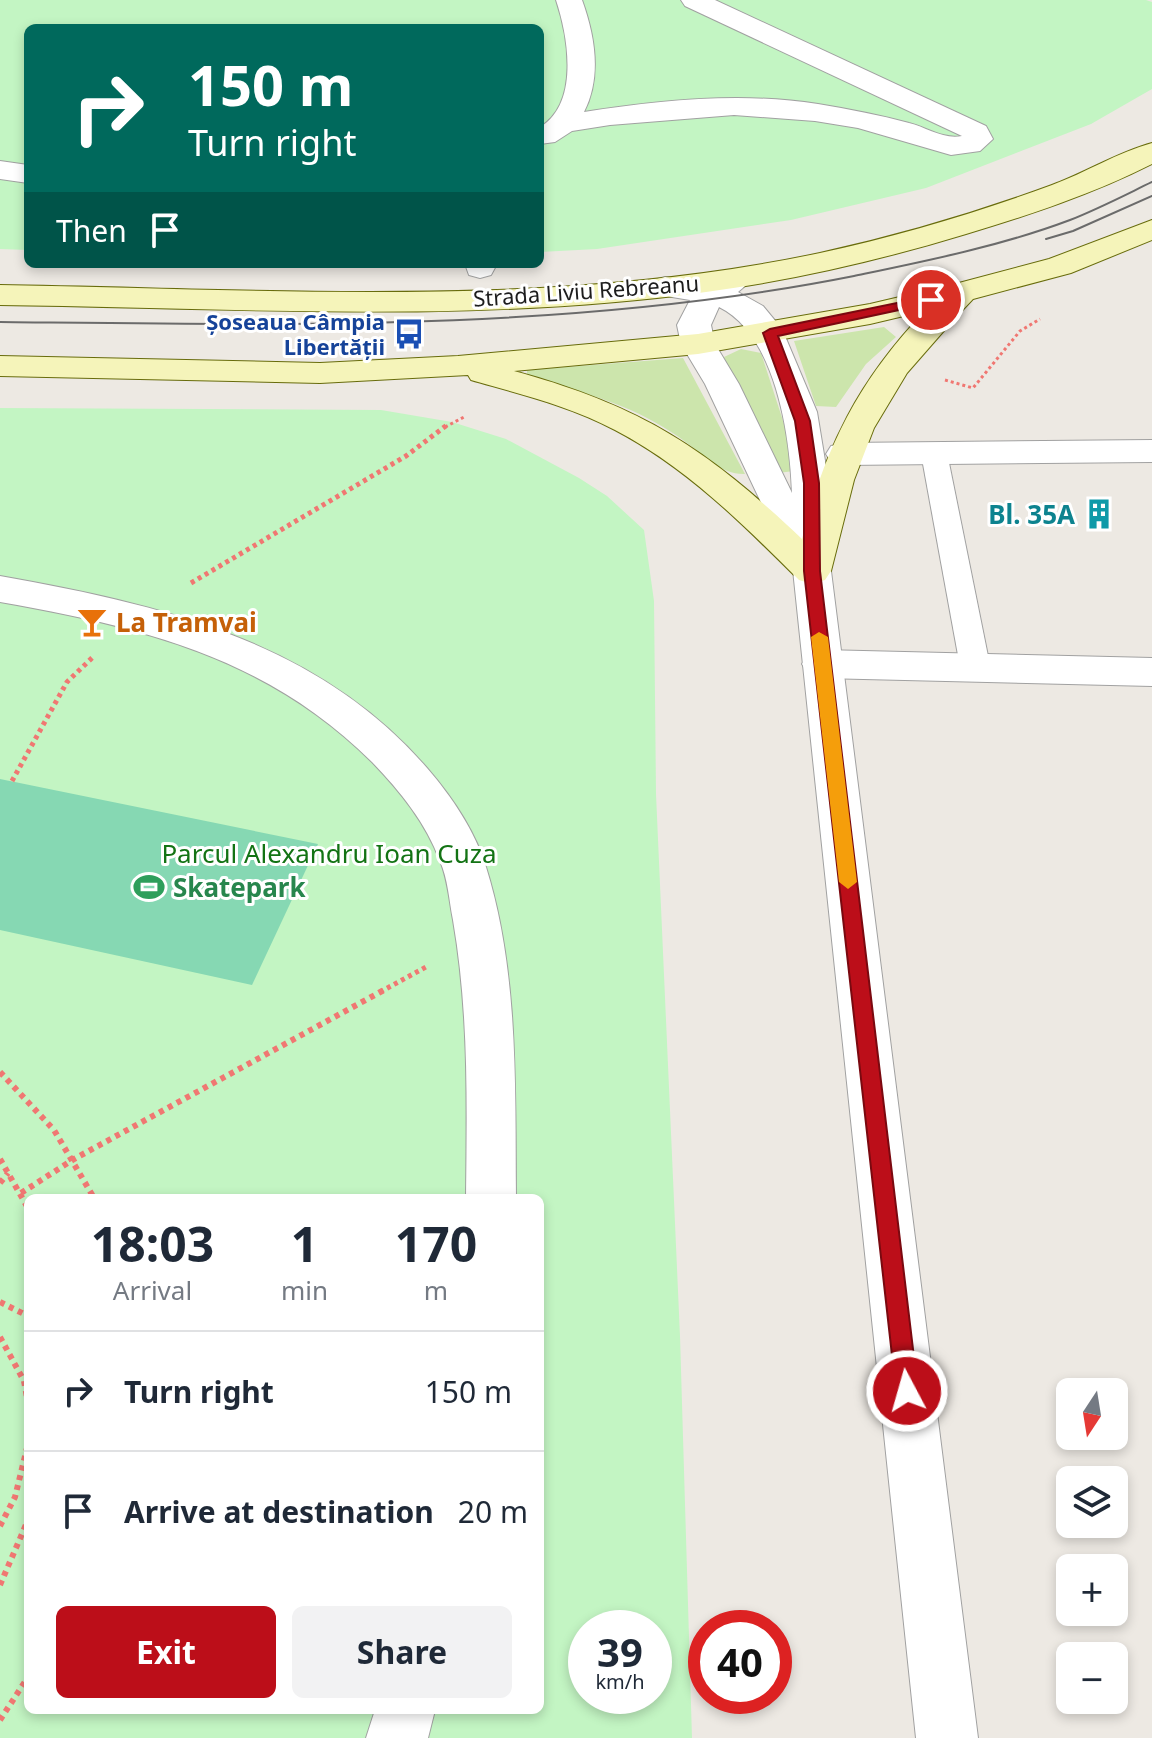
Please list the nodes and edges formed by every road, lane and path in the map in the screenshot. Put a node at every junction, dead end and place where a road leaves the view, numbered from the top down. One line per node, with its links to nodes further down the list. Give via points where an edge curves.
1 (569, 0): 3 (street, via 581,77 578,98)
2 (694, 0): 3 (street, via 976,132 978,139 971,145 949,146 871,121 762,105 696,105)
3 (564, 124): 4 (street)
4 (544, 136)
5 (1152, 152): 9 (main road, Strada Liviu Rebreanu, via 1069,189 946,230)
6 (0, 170): 7 (street)
7 (24, 173)
8 (1152, 229): 11 (main road, via 1060,266)
9 (742, 277): 10 (main road, Strada Liviu Rebreanu); 12 (street)
10 (665, 287): 12 (street); 13 (main road, Strada Liviu Rebreanu, via 469,298)
11 (962, 292): 15 (main road); 19 (main road)
12 (713, 294): 15 (street, via 746,309); 16 (street, via 699,309 694,325)
13 (0, 295)
14 (1046, 316): 19 (path, via 1020,331 973,388)
15 (770, 333): 16 (main road); 24 (street, via 803,421 811,483)
16 (698, 344): 18 (main road); 24 (street)
17 (0, 366): 18 (main road, via 320,373)
18 (458, 366): 24 (main road, via 627,422 715,482)
19 (894, 366): 23 (main road)
20 (475, 413): 26 (path, via 452,422 406,456)
21 (1152, 451): 22 (street)
22 (934, 453): 23 (street); 28 (lane)
23 (844, 454): 24 (main road)
24 (812, 571): 27 (street)
25 (0, 589): 26 (street)
26 (132, 619): 30 (path, via 67,682); 31 (street, via 241,651 347,717 389,753 432,800 463,862)
27 (822, 664): 28 (street); 53 (street)
28 (975, 666): 29 (street)
29 (1152, 672)
30 (12, 781)
31 (479, 938): 34 (path); 39 (street, via 491,1048)
32 (0, 1072): 34 (path, via 32,1101)
33 (0, 1159): 35 (path)
34 (74, 1159): 37 (path); 38 (path)
35 (8, 1173): 36 (path); 37 (path)
36 (0, 1183)
37 (21, 1193): 40 (path)
38 (92, 1194)
39 (491, 1194)
40 (24, 1199)
41 (0, 1302): 42 (path)
42 (24, 1314)
43 (0, 1337): 44 (path)
44 (24, 1381)
45 (24, 1472): 46 (path)
46 (0, 1526)
47 (24, 1529): 48 (path)
48 (0, 1585)
49 (24, 1683): 51 (path)
50 (404, 1714): 52 (street)
51 (0, 1720)
52 (397, 1738)
53 (947, 1738)

